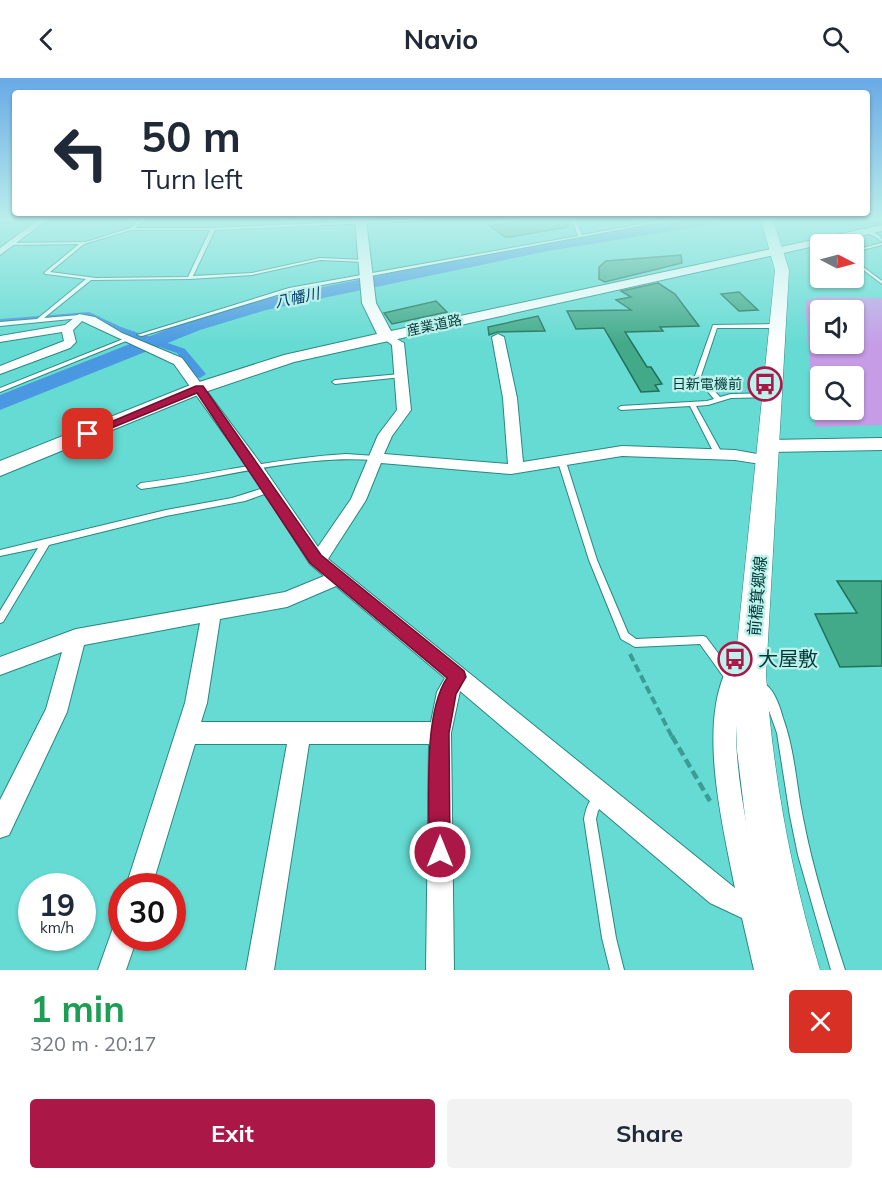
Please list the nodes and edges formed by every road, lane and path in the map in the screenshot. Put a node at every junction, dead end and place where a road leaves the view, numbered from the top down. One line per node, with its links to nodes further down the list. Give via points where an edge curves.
1 (364, 261): 11 (street)
2 (60, 262): 9 (lane, via 46,273)
3 (198, 262): 10 (lane)
4 (309, 262): 10 (lane, via 266,272)
5 (455, 262): 11 (lane)
6 (724, 262): 18 (street, 産業道路)
7 (780, 262): 16 (main road, 前橋箕郷線)
8 (864, 269): 12 (lane)
9 (90, 278): 10 (lane); 14 (lane)
10 (190, 278)
11 (366, 280): 18 (street, via 371,309); 21 (lane, via 268,295)
12 (882, 283)
13 (80, 317): 14 (lane); 17 (street); 21 (street)
14 (40, 319): 15 (lane)
15 (0, 324)
16 (778, 326): 27 (main road, 前橋箕郷線); 28 (lane, via 714,327 698,376)
17 (69, 328): 20 (street); 22 (street, via 70,342 66,346)
18 (386, 336): 23 (street, via 398,344); 25 (street, 産業道路, via 275,363)
19 (498, 337): 38 (street, via 510,398)
20 (0, 339)
21 (138, 341): 25 (street, via 178,361); 26 (lane)
22 (0, 370)
23 (400, 376): 24 (lane); 34 (street, via 404,410 385,435)
24 (335, 382)
25 (200, 388): 36 (street); 37 (street, 産業道路)
26 (0, 390)
27 (773, 395): 28 (lane); 32 (main road, 前橋箕郷線)
28 (718, 399): 29 (lane)
29 (692, 404): 30 (lane); 33 (lane)
30 (621, 408)
31 (882, 444): 32 (street)
32 (768, 453): 33 (street); 51 (main road, 前橋箕郷線)
33 (719, 454): 35 (street, via 615,452)
34 (375, 458): 36 (lane, via 308,458); 38 (street); 43 (street, via 358,500)
35 (562, 462): 38 (street); 48 (lane, via 593,560)
36 (256, 468): 39 (lane); 40 (street)
37 (0, 469)
38 (516, 469)
39 (141, 486)
40 (270, 489): 41 (lane); 43 (street)
41 (45, 544): 42 (lane); 46 (lane)
42 (0, 553)
43 (316, 559): 44 (street)
44 (338, 578): 45 (street, via 296,596); 50 (street)
45 (211, 614): 47 (street); 52 (street, via 200,687)
46 (0, 619)
47 (76, 638): 49 (street); 57 (street, via 56,712)
48 (629, 642): 51 (lane, via 703,639); 56 (path, via 627,650 661,718 716,811)
49 (0, 666)
50 (458, 677): 54 (street, via 448,692); 55 (street)
51 (741, 678): 56 (street, via 724,699); 66 (main road, 前橋箕郷線, via 769,845); 67 (lane, via 766,692 781,732 805,855)
52 (188, 733): 53 (street); 58 (street)
53 (300, 733): 54 (street); 62 (street)
54 (440, 733): 63 (street)
55 (602, 797): 59 (street, via 719,894); 64 (lane, via 592,808 590,819)
56 (737, 825): 59 (street)
57 (0, 826)
58 (143, 873)
59 (751, 906): 65 (street)
60 (119, 951): 61 (street)
61 (112, 970)
62 (260, 970)
63 (440, 970)
64 (617, 970)
65 (768, 970)
66 (798, 970)
67 (838, 970)

